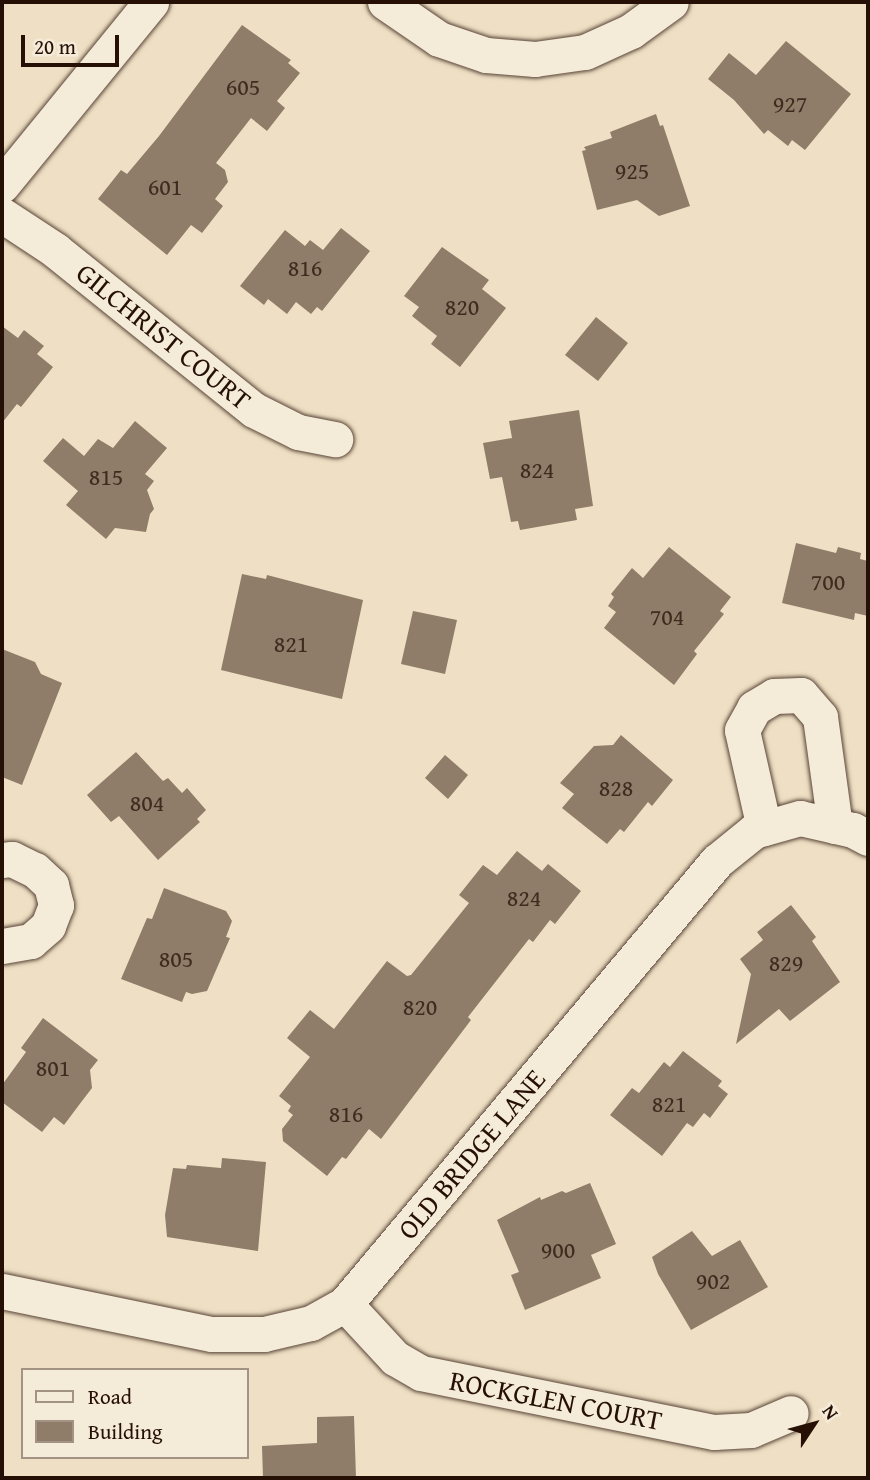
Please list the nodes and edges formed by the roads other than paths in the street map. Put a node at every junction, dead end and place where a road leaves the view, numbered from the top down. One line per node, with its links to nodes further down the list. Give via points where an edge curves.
1 (151, 2): 4 (street)
2 (385, 2): 3 (street, via 439,38 486,55 536,59 585,52 631,31)
3 (671, 2)
4 (2, 185)
5 (2, 215): 6 (street, GILCHRIST COURT, via 55,250 254,410 298,432)
6 (335, 439)
7 (835, 826): 8 (street, OLD BRIDGE LANE, via 800,818); 8 (street, via 820,717 800,695 774,695 754,708 742,730); 9 (street, OLD BRIDGE LANE)
8 (764, 828): 13 (street, OLD BRIDGE LANE, via 717,861)
9 (868, 838)
10 (2, 860): 11 (street, via 12,859 35,870 51,885 56,905 48,926 31,940)
11 (2, 946)
12 (2, 1291): 13 (street, OLD BRIDGE LANE, via 212,1334 264,1334 311,1323)
13 (345, 1304): 14 (street, ROCKGLEN COURT, via 395,1358 421,1373 714,1432 751,1430)
14 (791, 1413)

